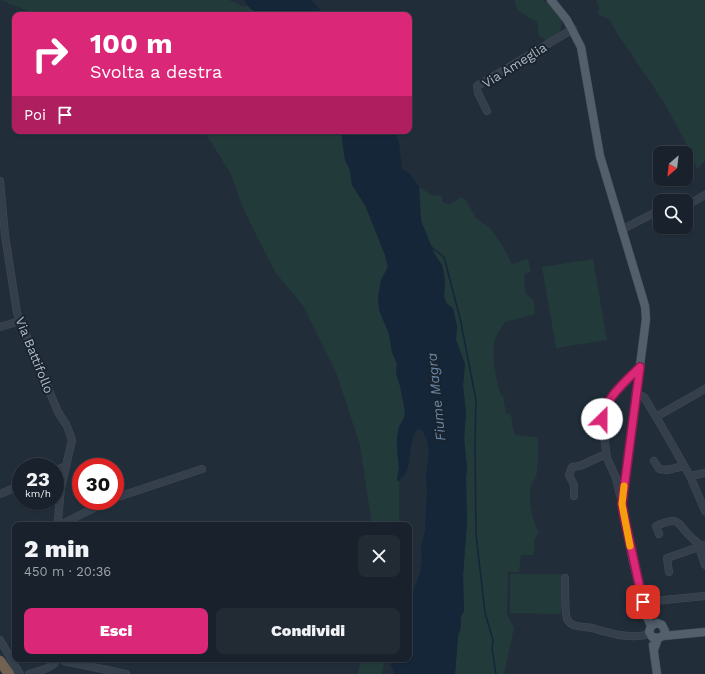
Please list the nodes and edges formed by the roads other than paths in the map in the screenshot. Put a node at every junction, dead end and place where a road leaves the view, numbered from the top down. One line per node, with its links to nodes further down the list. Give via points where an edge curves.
1 (551, 0): 2 (main road)
2 (572, 29): 3 (street, Via Ameglia, via 478,86 478,93); 8 (main road, via 581,46 600,156)
3 (487, 111)
4 (0, 181): 9 (street, Via Battifollo, via 5,235)
5 (705, 195): 6 (street)
6 (693, 202)
7 (653, 214): 8 (street)
8 (621, 230): 11 (main road, via 645,306)
9 (20, 321): 10 (street); 17 (street, Via Battifollo, via 58,412 68,426 72,440)
10 (0, 327)
11 (640, 367): 13 (main road); 15 (street, via 604,409 602,419)
12 (705, 389): 14 (street)
13 (636, 393): 14 (street, via 644,397); 26 (main road)
14 (656, 417): 18 (street)
15 (606, 454): 25 (street, via 572,467 569,474 574,485); 26 (street)
16 (654, 461): 18 (street, via 659,469)
17 (66, 466): 29 (street, Via Battifollo)
18 (684, 466): 21 (street)
19 (202, 470): 24 (street)
20 (705, 473): 21 (street)
21 (690, 476): 28 (street)
22 (12, 489): 23 (street)
23 (0, 494)
24 (124, 495)
25 (574, 496)
26 (622, 499): 37 (main road)
27 (90, 510): 30 (street, Via Battifollo)
28 (705, 511)
29 (58, 522)
30 (65, 522)
31 (659, 534): 32 (street, via 656,526 676,521)
32 (702, 546): 33 (street); 34 (street, via 668,558)
33 (705, 565)
34 (669, 572)
35 (565, 578): 38 (street, via 567,618 574,626 592,628 608,634 639,636)
36 (705, 596): 37 (street)
37 (643, 602): 38 (main road)
38 (656, 632): 39 (main road); 50 (main road, via 654,650)
39 (705, 632)
40 (0, 640): 41 (street)
41 (12, 660)
42 (0, 661): 46 (highway)
43 (13, 662): 47 (street)
44 (56, 662): 48 (street)
45 (68, 662): 49 (street)
46 (10, 674)
47 (20, 674)
48 (29, 674)
49 (126, 674)
50 (657, 674)

